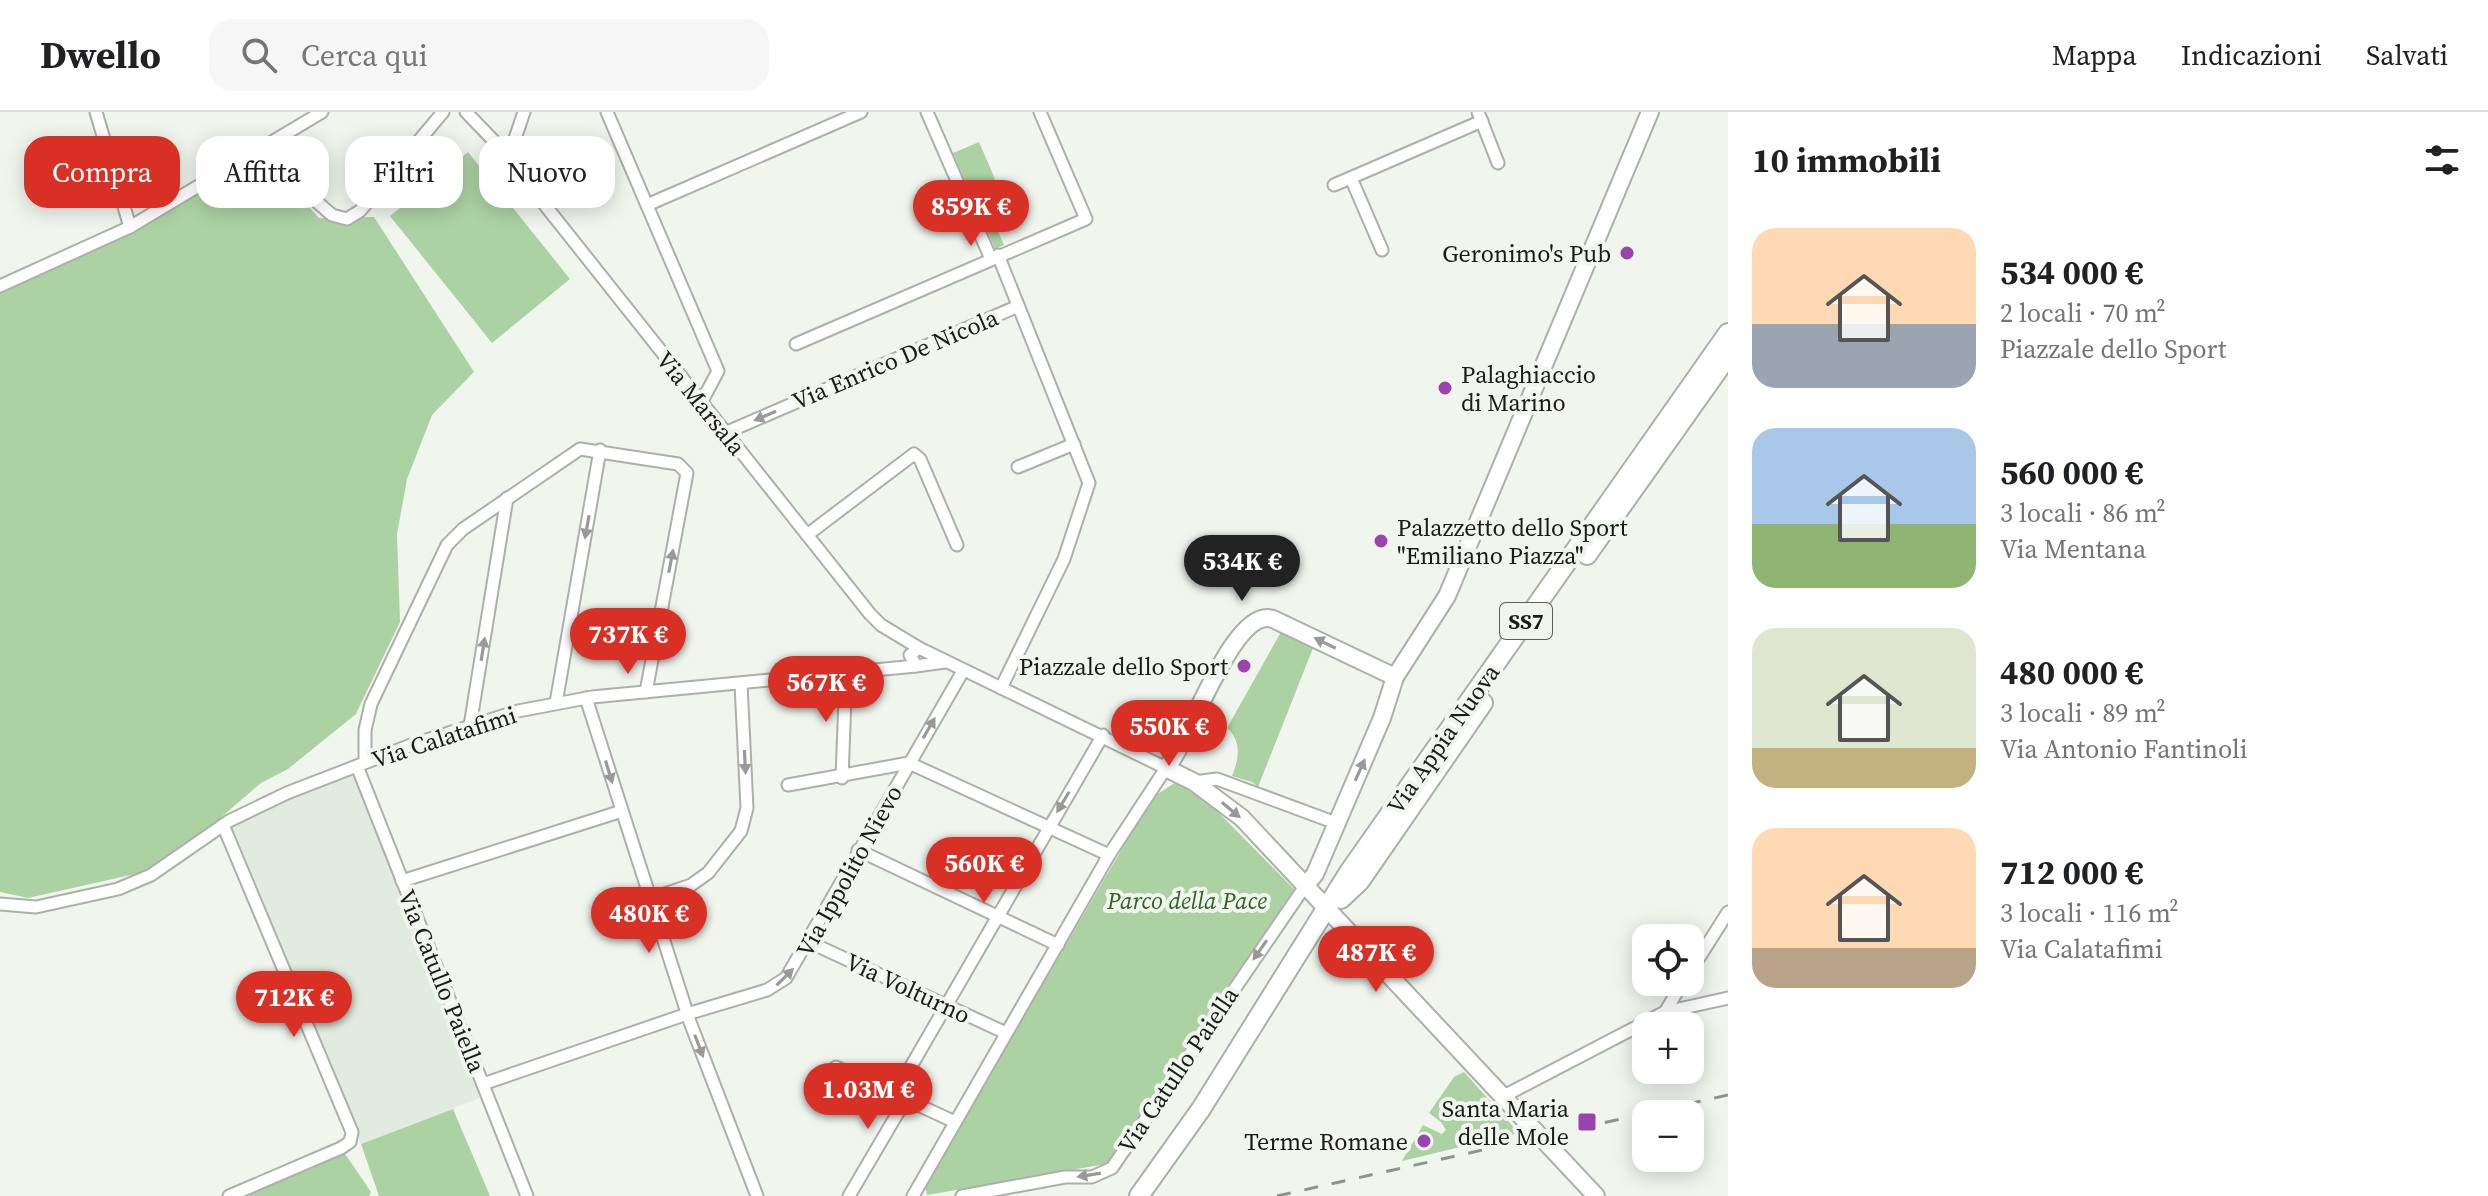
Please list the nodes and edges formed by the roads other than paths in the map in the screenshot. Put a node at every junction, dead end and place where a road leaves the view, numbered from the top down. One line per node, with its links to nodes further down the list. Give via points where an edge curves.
1 (96, 112): 22 (street)
2 (322, 112): 12 (street)
3 (443, 112): 20 (street, via 360,211 347,219)
4 (466, 112): 13 (street, Via Marsala)
5 (524, 112): 14 (street)
6 (607, 112): 19 (street)
7 (861, 112): 19 (street)
8 (927, 112): 24 (street)
9 (1040, 112): 24 (street, via 1086,219)
10 (1650, 112): 42 (street, via 1447,596)
11 (1480, 116): 15 (street); 16 (street)
12 (284, 136)
13 (487, 136)
14 (516, 136)
15 (1498, 163)
16 (1351, 178): 17 (street); 23 (street)
17 (1334, 185)
18 (196, 189): 22 (street)
19 (647, 205): 30 (street, via 718,371)
20 (324, 208)
21 (547, 208): 30 (street, Via Marsala)
22 (130, 227): 25 (street)
23 (1382, 250)
24 (994, 257): 26 (street); 28 (street)
25 (0, 286)
26 (1016, 307): 31 (street, Via Enrico De Nicola, one-way to 31); 32 (street, Via Enrico De Nicola)
27 (1728, 333): 67 (main road, Via Appia Nuova / SS7, via 1349,872)
28 (796, 344)
29 (1728, 356): 67 (main road, Via Appia Nuova / SS7, via 1360,881)
30 (701, 403): 31 (street, Via Marsala)
31 (725, 433): 36 (street, Via Marsala)
32 (1074, 444): 34 (street); 44 (street, Via Enrico De Nicola, via 1087,476 1087,493 1064,559)
33 (600, 450): 35 (street, Via Catullo Paiella, via 573,452); 45 (street, one-way to 33, via 687,477 680,465); 47 (street, one-way to 47)
34 (1018, 467)
35 (507, 498): 48 (street, one-way to 35); 52 (street, Via Catullo Paiella, via 460,532 441,555 371,704)
36 (807, 535): 37 (street, via 914,454); 38 (street, Via Marsala, via 870,614 903,639)
37 (957, 545)
38 (915, 656): 39 (street, Via Calatafimi); 39 (street); 41 (street, Via Calatafimi)
39 (945, 662): 40 (street)
40 (963, 671): 44 (street); 51 (street, Via Ippolito Nievo, one-way to 40)
41 (846, 672): 43 (street, Via Calatafimi); 54 (street)
42 (1395, 677): 50 (street, one-way to 50, via 1259,617 1246,625 1200,702); 58 (street, one-way to 42)
43 (741, 684): 45 (street, Via Calatafimi); 65 (street, one-way to 65, via 744,826 703,878)
44 (1001, 688): 49 (street)
45 (646, 692): 46 (street, Via Calatafimi)
46 (586, 698): 47 (street, Via Calatafimi); 57 (street, one-way to 57)
47 (556, 703): 48 (street, Via Calatafimi)
48 (470, 726): 52 (street, Via Calatafimi)
49 (1103, 735): 53 (street); 60 (street, one-way to 60)
50 (1183, 743): 53 (street); 55 (street)
51 (909, 763): 54 (street); 60 (street); 61 (street, Via Ippolito Nievo)
52 (361, 764): 59 (street, Via Calatafimi); 64 (street, Via Catullo Paiella)
53 (1166, 768): 55 (street); 62 (street)
54 (842, 778): 56 (street)
55 (1194, 782): 58 (street, via 1217,779); 63 (street, one-way to 63)
56 (788, 785)
57 (622, 811): 64 (street); 65 (street)
58 (1336, 823): 63 (street)
59 (223, 825): 66 (street, Via Calatafimi, via 151,875 118,889 36,907); 86 (street, via 352,1132 350,1142 341,1148)
60 (1049, 827): 62 (street); 69 (street)
61 (858, 850): 69 (street); 70 (street, Via Ippolito Nievo)
62 (1109, 855): 71 (street)
63 (1310, 880): 67 (street); 92 (street, Via Catullo Paiella, one-way to 92, via 1112,1168 1092,1177)
64 (402, 881): 82 (street, Via Catullo Paiella)
65 (649, 899): 77 (street)
66 (0, 904)
67 (1327, 911): 78 (main road, Via Appia Nuova / SS7); 84 (street)
68 (1728, 912): 72 (street)
69 (997, 916): 71 (street); 75 (street)
70 (809, 942): 75 (street, Via Volturno); 77 (street, Via Ippolito Nievo, one-way to 70, via 777,985 793,971)
71 (1058, 945): 80 (street)
72 (1704, 950)
73 (1675, 996): 76 (street)
74 (1728, 998): 76 (street)
75 (946, 1005): 80 (street, Via Volturno); 83 (street)
76 (1665, 1012)
77 (687, 1014): 82 (street, Via Ippolito Nievo); 89 (street, one-way to 89)
78 (1257, 1020): 93 (main road, Via Appia Nuova / SS7); 94 (main road, Via Appia Nuova / SS7)
79 (1632, 1029): 84 (street)
80 (1006, 1033): 85 (street)
81 (836, 1067): 83 (street)
82 (483, 1084): 88 (street, Via Catullo Paiella)
83 (901, 1096): 85 (street); 90 (street)
84 (1502, 1097): 95 (street)
85 (955, 1122): 91 (street)
86 (245, 1192): 87 (street)
87 (229, 1196)
88 (527, 1196)
89 (757, 1196)
90 (849, 1196)
91 (913, 1196)
92 (962, 1196)
93 (1126, 1196)
94 (1139, 1196)
95 (1596, 1196)

